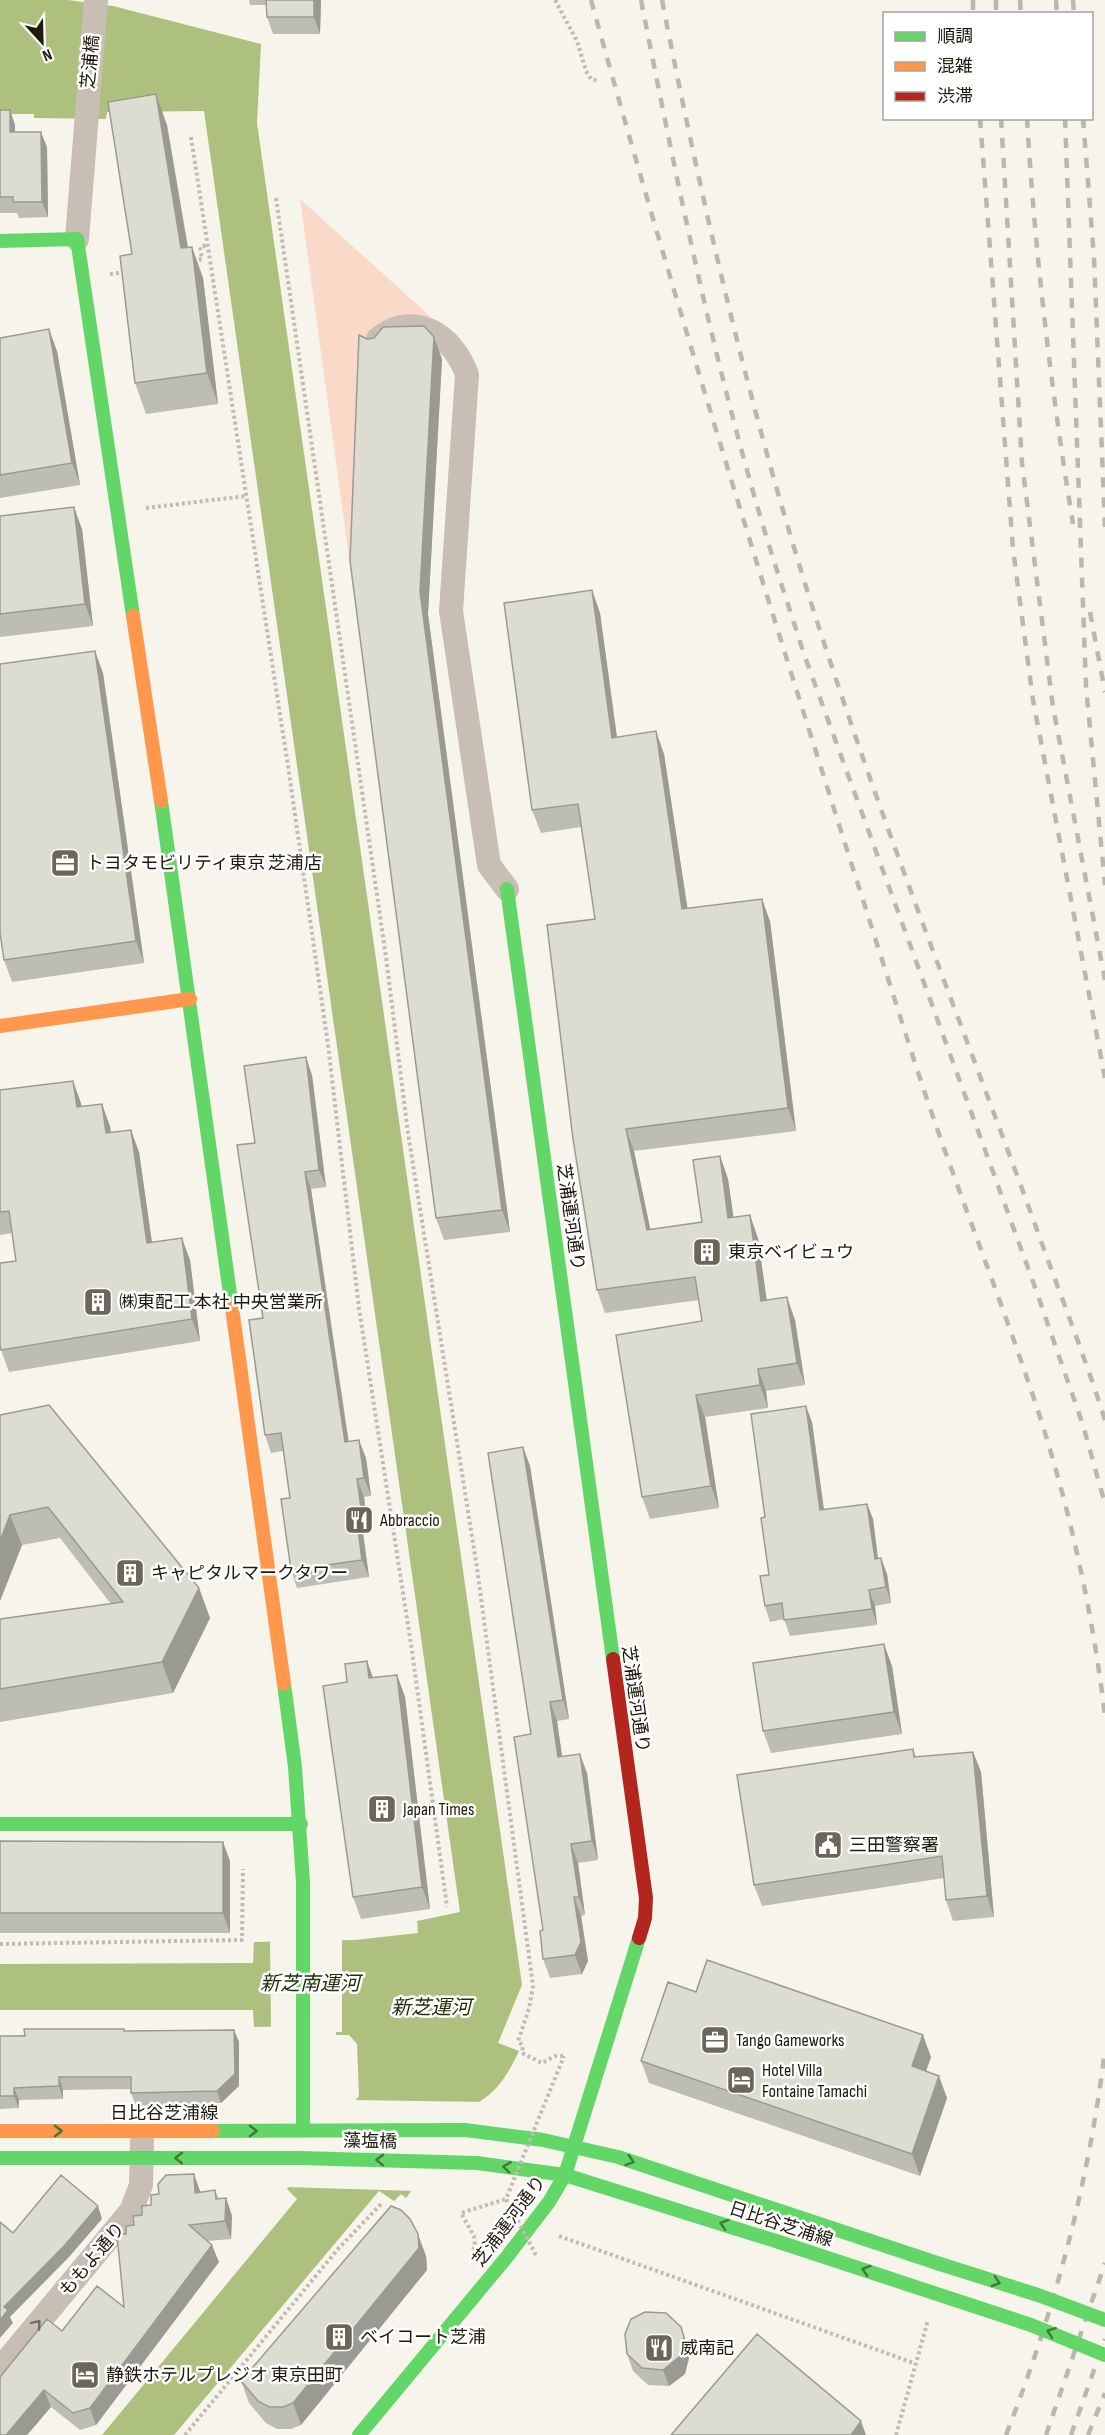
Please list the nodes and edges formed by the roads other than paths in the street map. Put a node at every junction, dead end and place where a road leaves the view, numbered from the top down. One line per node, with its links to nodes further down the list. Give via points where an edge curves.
1 (96, 0): 2 (street, 芝浦橋)
2 (77, 239): 3 (street); 6 (street)
3 (0, 241)
4 (377, 347): 5 (street, via 378,339 390,329 406,325 429,328 456,354 467,375 451,611 489,865)
5 (507, 889): 15 (street, 芝浦運河通り, via 646,1898 645,1918)
6 (190, 999): 7 (street); 9 (street)
7 (0, 1026)
8 (0, 1824): 9 (street)
9 (301, 1824): 13 (street)
10 (465, 2130): 14 (street, 藻塩橋); 15 (street, 日比谷芝浦線)
11 (0, 2131): 12 (street, 日比谷芝浦線, one-way to 12)
12 (142, 2131): 13 (street, 日比谷芝浦線, one-way to 13); 17 (street, ももよ通り)
13 (303, 2131): 14 (street, 日比谷芝浦線)
14 (328, 2131)
15 (574, 2145): 19 (street, 芝浦運河通り); 20 (street, 日比谷芝浦線, one-way to 20, bridge, via 790,2213)
16 (0, 2158): 17 (street)
17 (142, 2158): 18 (street, 藻塩橋, one-way to 17); 22 (street, ももよ通り, one-way to 17, via 131,2211 141,2185)
18 (438, 2160): 19 (street, 日比谷芝浦線, one-way to 18)
19 (565, 2175): 21 (street, 日比谷芝浦線, one-way to 19, bridge, via 1031,2325); 23 (street, 芝浦運河通り, via 506,2258)
20 (1105, 2320)
21 (1105, 2355)
22 (0, 2369)
23 (359, 2435)

